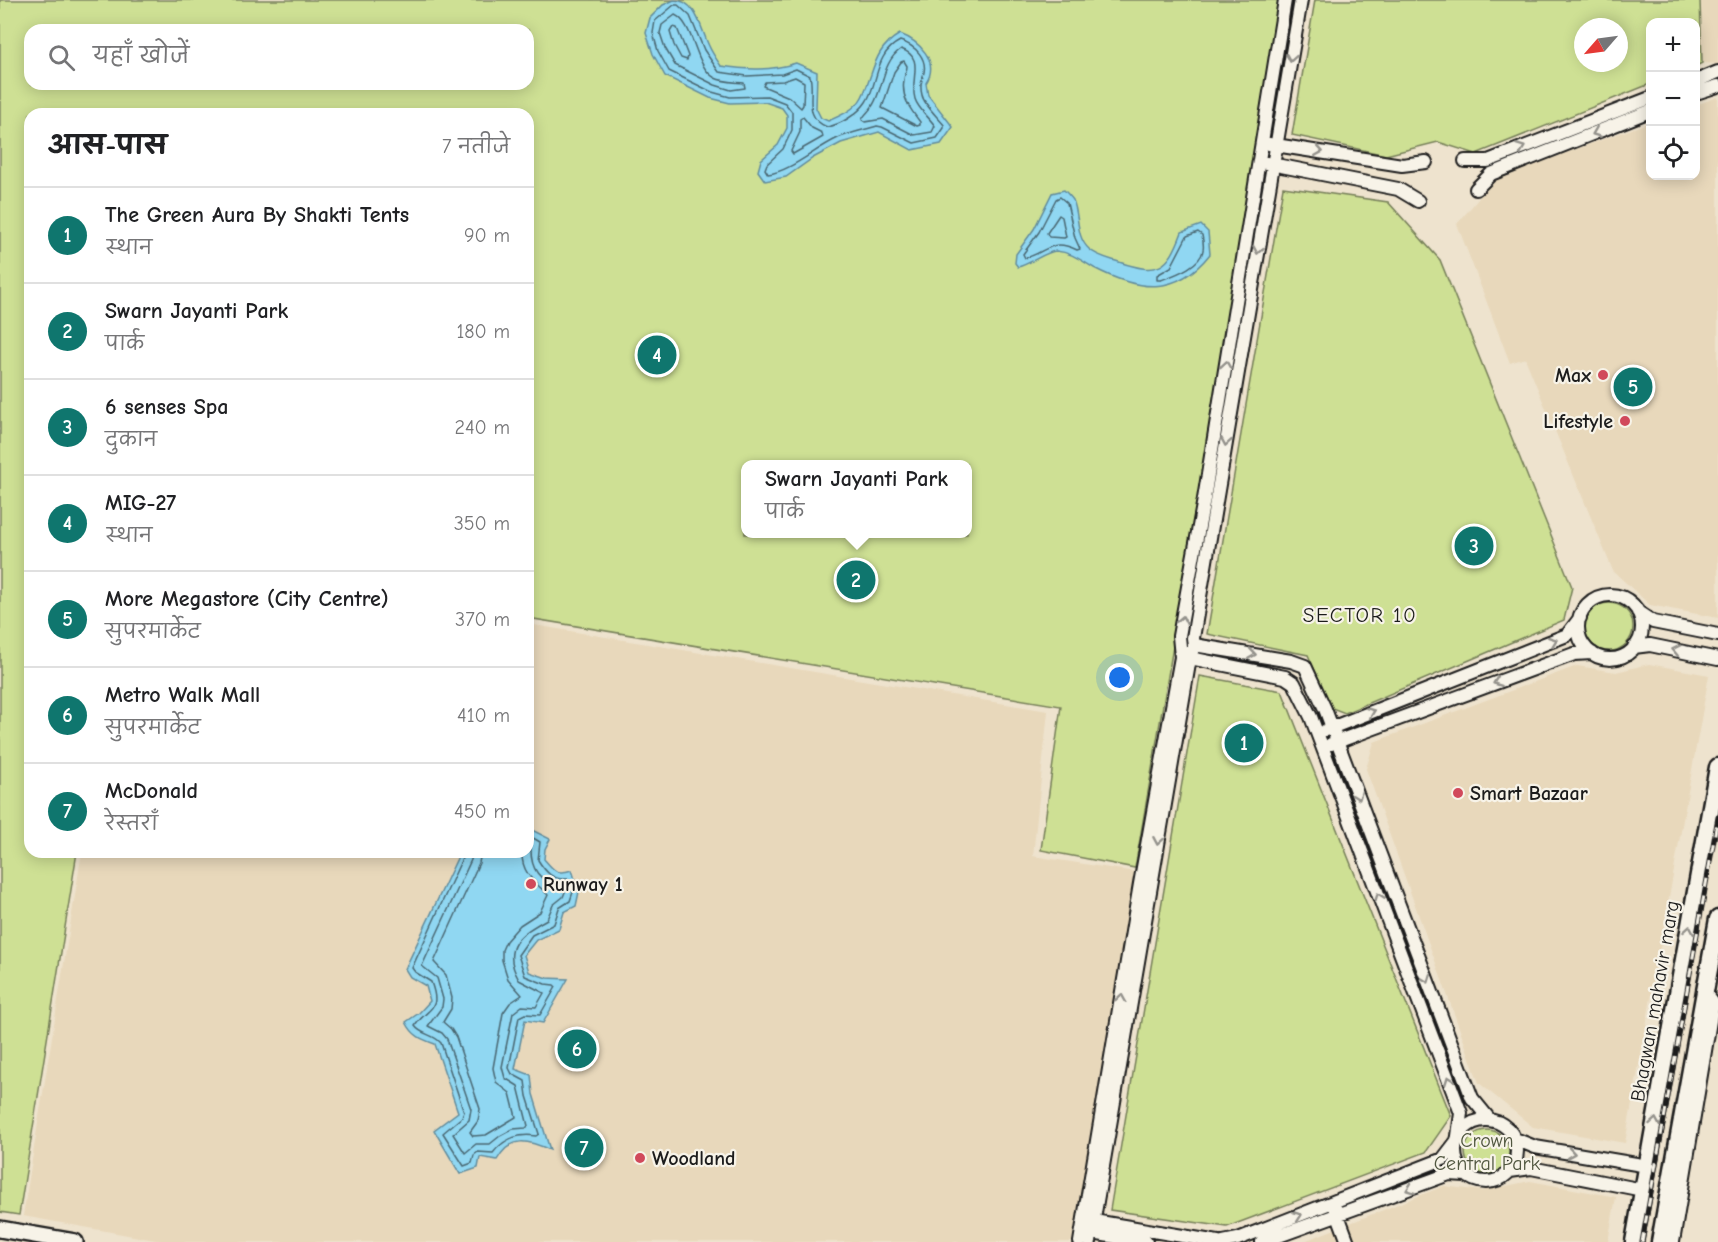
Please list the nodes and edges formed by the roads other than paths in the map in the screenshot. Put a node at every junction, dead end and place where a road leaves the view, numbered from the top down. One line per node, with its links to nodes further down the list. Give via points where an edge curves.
1 (1285, 0): 9 (street)
2 (1301, 0): 10 (street, one-way to 10)
3 (1718, 72): 4 (street)
4 (1700, 79)
5 (1718, 86): 6 (street)
6 (1700, 91)
7 (1646, 100): 12 (street, one-way to 7, via 1488,161)
8 (1646, 113): 15 (street, one-way to 15, via 1491,174)
9 (1262, 143): 10 (street); 11 (street)
10 (1276, 144): 13 (street, one-way to 13, via 1402,165); 14 (street)
11 (1259, 161): 14 (street); 21 (street, one-way to 11)
12 (1465, 161)
13 (1426, 162)
14 (1273, 165): 16 (street, via 1398,189); 20 (street, one-way to 20)
15 (1476, 189)
16 (1418, 201)
17 (1638, 612): 18 (street, via 1625,599 1606,595 1590,602); 19 (street, via 1653,622); 22 (street, via 1641,630)
18 (1580, 618): 23 (street, via 1580,636); 26 (street, one-way to 18, via 1567,635)
19 (1718, 635)
20 (1194, 645): 24 (street); 26 (street, one-way to 26, via 1305,666)
21 (1180, 646): 24 (street); 46 (street, one-way to 21)
22 (1635, 647): 23 (street, via 1614,658); 25 (street, one-way to 22, via 1650,645)
23 (1592, 653): 28 (street, one-way to 28, via 1574,654)
24 (1190, 658): 27 (street, via 1294,683); 44 (street, one-way to 44)
25 (1718, 659)
26 (1332, 728): 27 (street); 28 (street)
27 (1317, 733): 29 (street)
28 (1337, 742): 29 (street); 35 (street, one-way to 35, via 1472,1098)
29 (1321, 747): 36 (street, one-way to 29, via 1461,1113)
30 (1718, 767): 33 (main road, Bhagwan mahavir marg, one-way to 30)
31 (1718, 919): 32 (main road)
32 (1704, 998): 34 (main road); 53 (street, via 1713,1003)
33 (1672, 1029): 34 (main road); 38 (main road, Bhagwan mahavir marg, one-way to 33)
34 (1698, 1031): 52 (main road)
35 (1490, 1120): 36 (street, via 1471,1123); 37 (street, via 1506,1126)
36 (1457, 1139): 40 (street, via 1457,1164); 42 (street, via 1443,1159)
37 (1515, 1139): 38 (street, one-way to 38, via 1535,1147); 39 (street, via 1516,1159)
38 (1648, 1166): 41 (main road, Bhagwan mahavir marg)
39 (1510, 1171): 40 (street, via 1487,1182); 41 (street, via 1532,1168)
40 (1466, 1175): 42 (street, one-way to 42, via 1449,1174)
41 (1643, 1190): 51 (main road, Bhagwan mahavir marg)
42 (1336, 1209): 48 (street, one-way to 42); 49 (street); 50 (street)
43 (0, 1229): 45 (street)
44 (1092, 1232): 47 (street); 48 (street)
45 (75, 1242)
46 (1080, 1242)
47 (1146, 1242)
48 (1221, 1242)
49 (1262, 1242)
50 (1348, 1242)
51 (1634, 1242)
52 (1660, 1242)
53 (1674, 1242)

